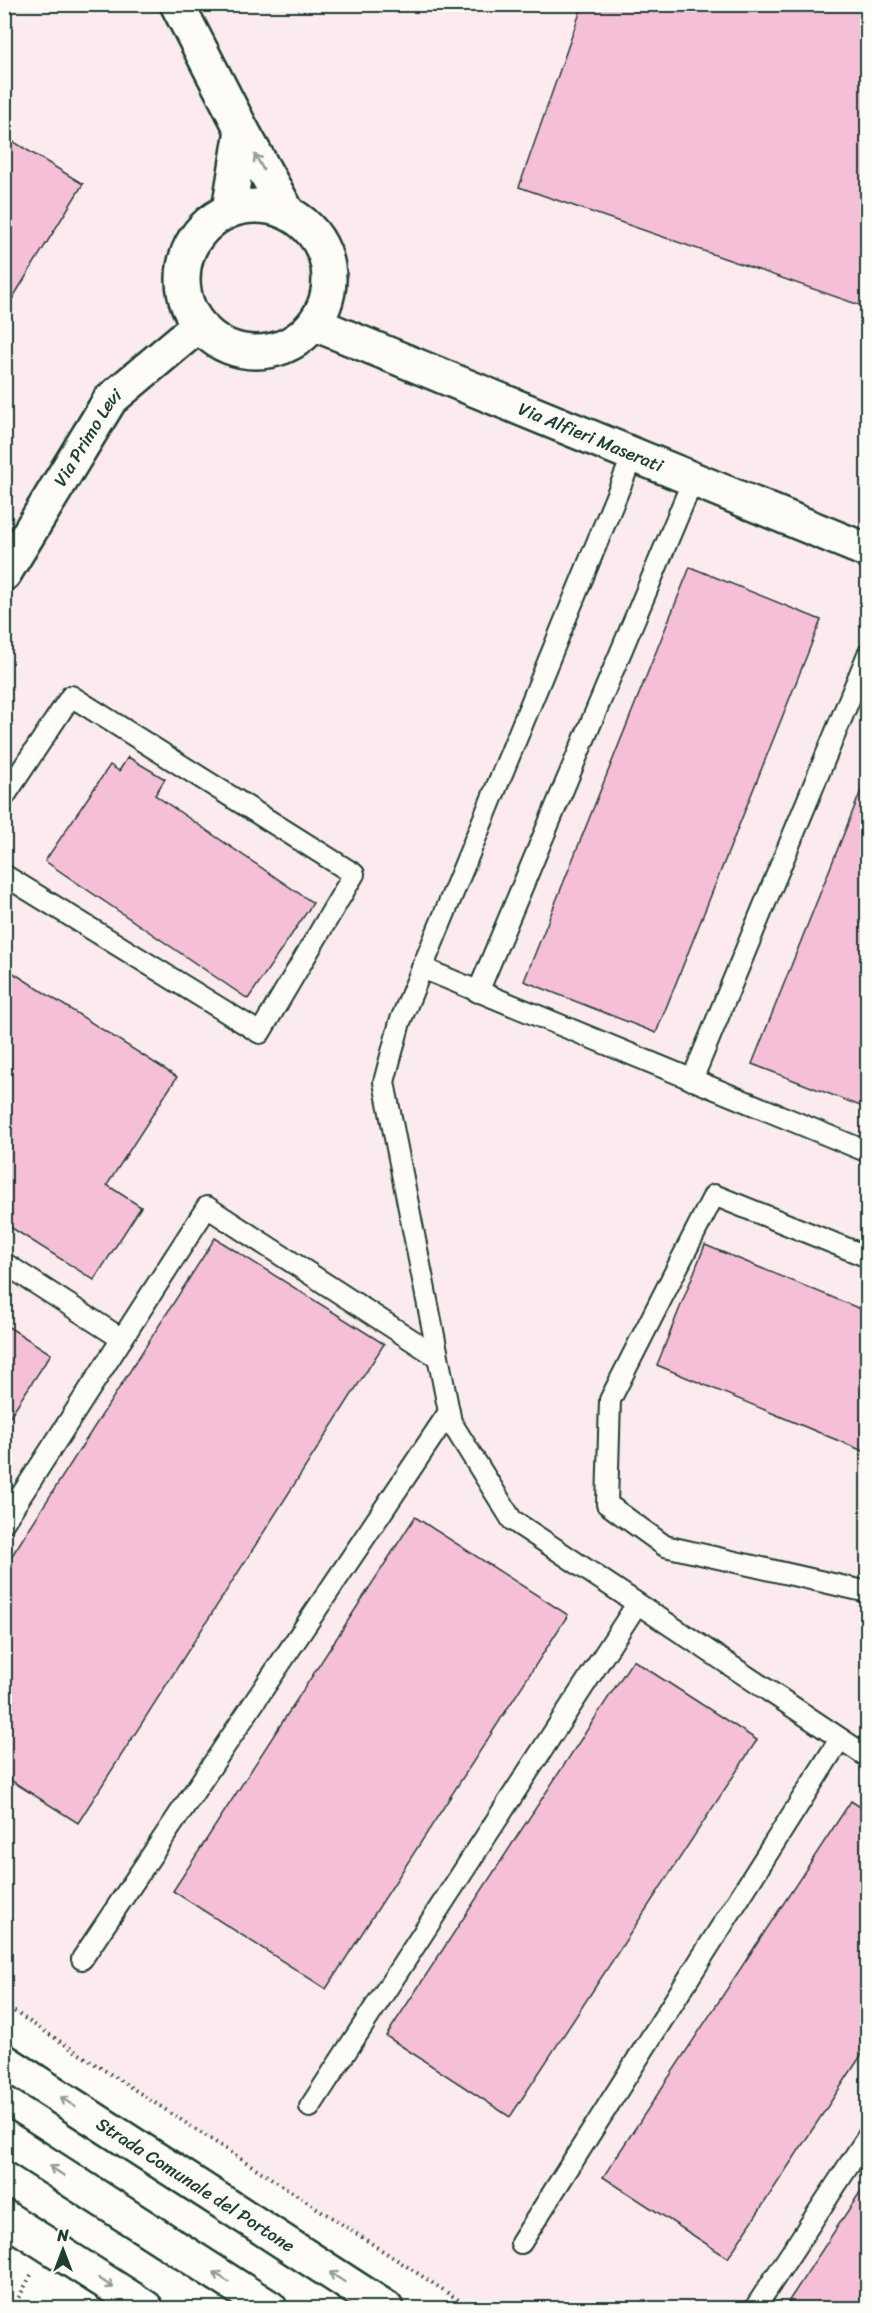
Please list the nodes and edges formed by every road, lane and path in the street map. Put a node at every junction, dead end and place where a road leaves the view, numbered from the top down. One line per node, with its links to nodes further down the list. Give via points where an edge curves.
1 (177, 4): 2 (street)
2 (242, 130): 3 (street); 4 (street, one-way to 2)
3 (229, 210): 4 (street, via 258,205); 6 (street, via 207,224 187,255 182,275 187,304)
4 (288, 213): 5 (street, via 313,233 328,265 328,293)
5 (315, 324): 6 (street, via 296,340 261,352 245,351 214,339); 7 (street, Via Alfieri Maserati)
6 (199, 325): 10 (street, Via Primo Levi, via 110,400)
7 (633, 455): 8 (street, Via Alfieri Maserati); 14 (lane)
8 (693, 480): 9 (street, Via Alfieri Maserati); 15 (lane)
9 (867, 551)
10 (4, 574)
11 (867, 654): 16 (lane)
12 (4, 797): 13 (lane, via 71,696 354,874 260,1033)
13 (4, 875)
14 (422, 968): 15 (lane); 21 (lane, via 400,1022 384,1082)
15 (478, 992): 16 (lane)
16 (692, 1080): 17 (lane)
17 (867, 1152)
18 (867, 1257): 24 (lane, via 714,1195 610,1400 607,1504 665,1546)
19 (4, 1263): 20 (lane)
20 (122, 1339): 21 (lane, via 207,1208); 23 (lane)
21 (438, 1357): 22 (lane)
22 (449, 1412): 25 (lane, via 451,1422 512,1520); 28 (lane)
23 (4, 1522)
24 (867, 1592)
25 (638, 1604): 26 (lane); 31 (lane)
26 (840, 1739): 27 (lane); 35 (lane)
27 (867, 1757)
28 (82, 1959)
29 (4, 2005): 41 (path)
30 (4, 2061): 40 (street, Strada Comunale del Portone, one-way to 30)
31 (310, 2106)
32 (867, 2136): 42 (lane)
33 (4, 2137): 39 (street, one-way to 33)
34 (4, 2217): 38 (street, one-way to 38)
35 (521, 2243)
36 (19, 2295): 37 (path)
37 (13, 2308)
38 (146, 2308)
39 (270, 2308)
40 (386, 2308)
41 (471, 2308)
42 (755, 2308)

